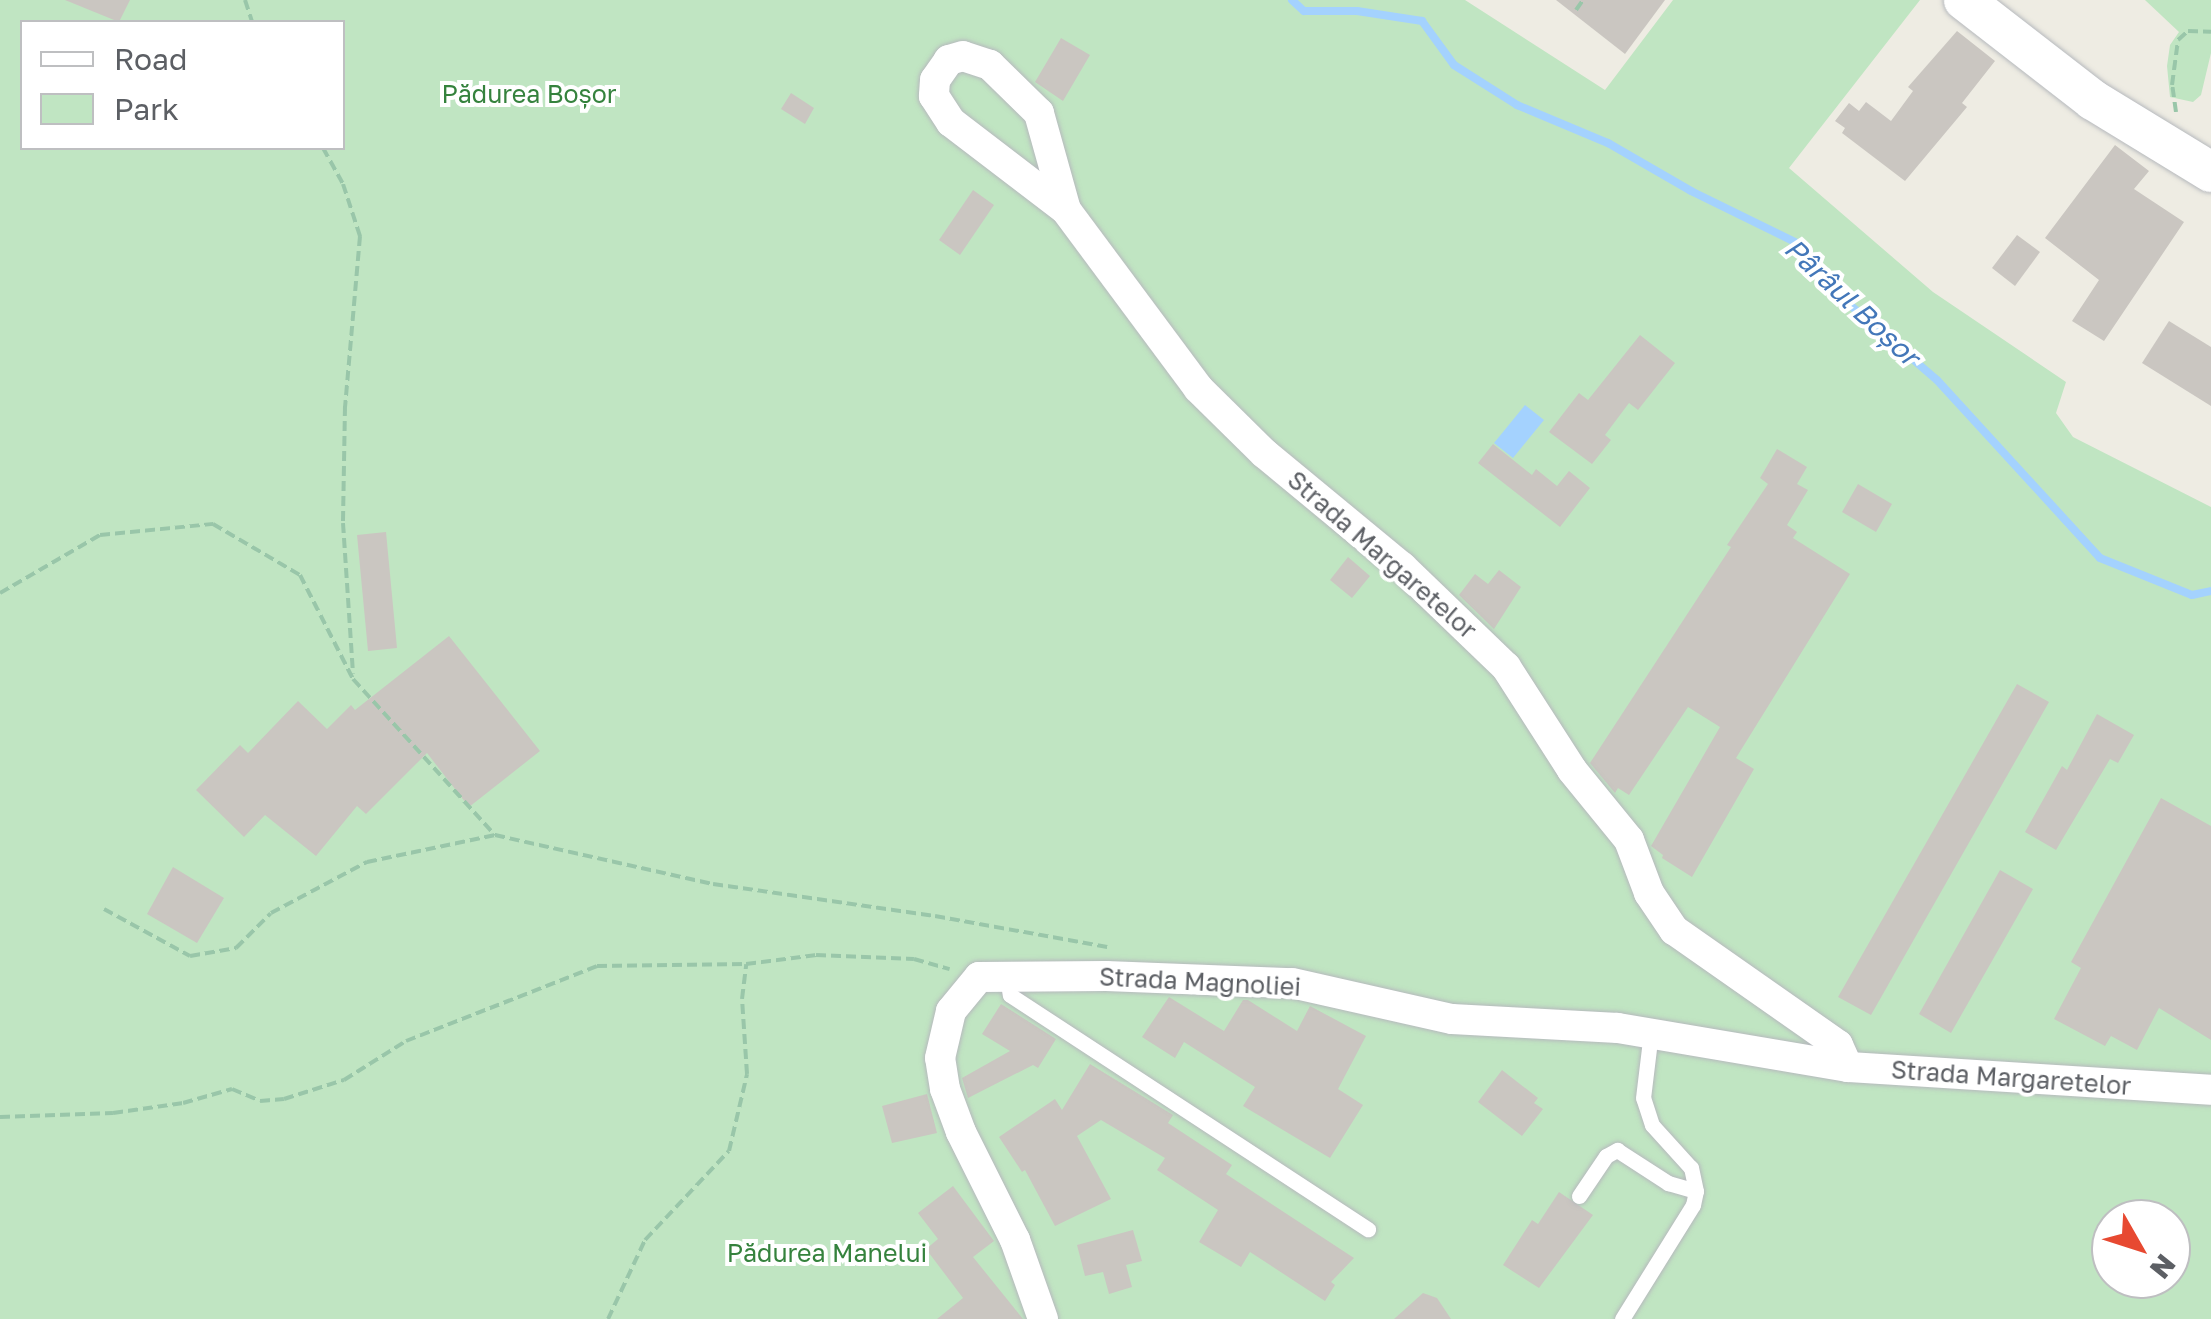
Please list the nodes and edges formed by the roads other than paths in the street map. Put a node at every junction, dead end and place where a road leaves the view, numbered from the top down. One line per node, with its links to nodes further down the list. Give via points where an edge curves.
1 (1964, 0): 2 (main road, via 2093,100)
2 (2200, 166)
3 (1066, 210): 3 (street, Strada Margaretelor, via 952,122 934,96 948,60 963,56 990,65 1038,113); 6 (street, Strada Margaretelor, via 1198,388 1264,453 1402,566 1506,667 1572,770 1629,840 1649,893 1674,930 1838,1046)
4 (993, 977): 5 (street, Strada Magnoliei, via 1292,984 1452,1019); 10 (lane, via 1010,995); 11 (street, via 951,1011 940,1058 961,1132 1015,1240)
5 (1651, 1032): 6 (street, Strada Magnoliei); 8 (lane, via 1643,1098 1652,1124 1691,1168)
6 (1848, 1068): 7 (street, Strada Margaretelor)
7 (2211, 1090)
8 (1696, 1191): 9 (lane, via 1668,1183 1617,1150); 12 (lane)
9 (1579, 1196)
10 (1368, 1230)
11 (1043, 1319)
12 (1622, 1319)

